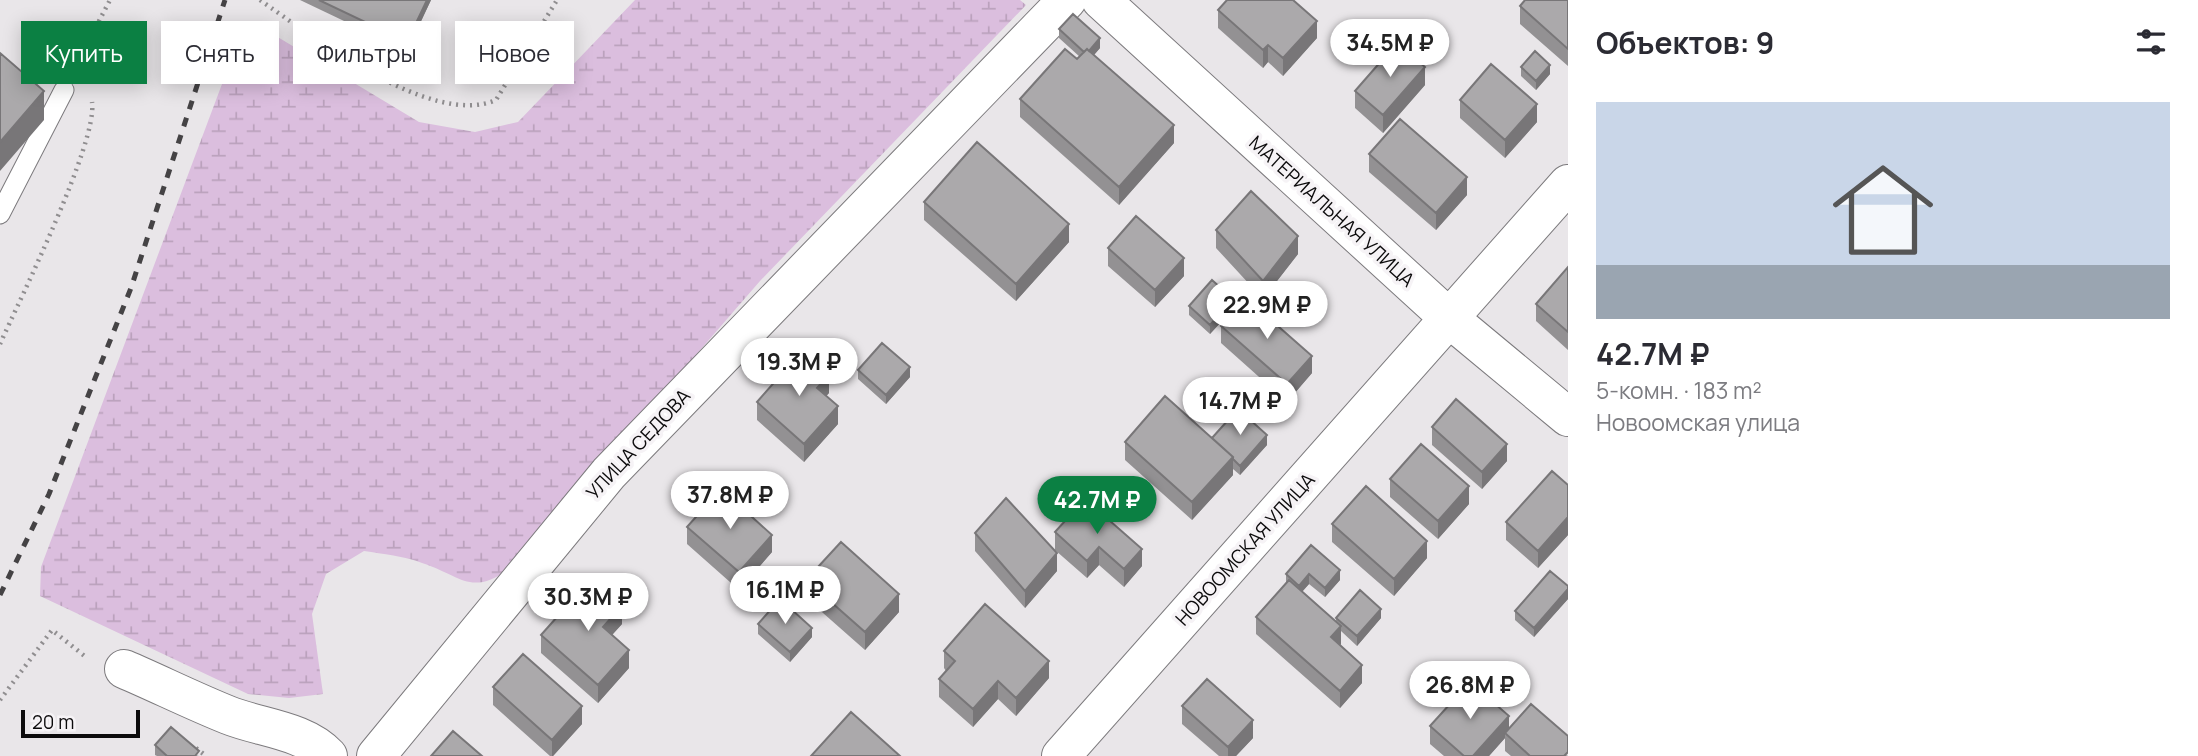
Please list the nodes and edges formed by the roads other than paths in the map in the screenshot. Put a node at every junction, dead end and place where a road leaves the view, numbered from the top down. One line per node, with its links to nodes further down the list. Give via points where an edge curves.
1 (1094, 0): 5 (street, МАТЕРИАЛЬНАЯ УЛИЦА); 9 (street, УЛИЦА СЕДОВА, via 609,472)
2 (64, 90): 4 (lane)
3 (1568, 184): 5 (street, НОВООМСКАЯ УЛИЦА)
4 (0, 214)
5 (1450, 319): 6 (street, МАТЕРИАЛЬНАЯ УЛИЦА); 10 (street, НОВООМСКАЯ УЛИЦА)
6 (1568, 417)
7 (124, 669): 8 (street, via 230,716 292,736)
8 (328, 756)
9 (376, 756)
10 (1061, 756)

